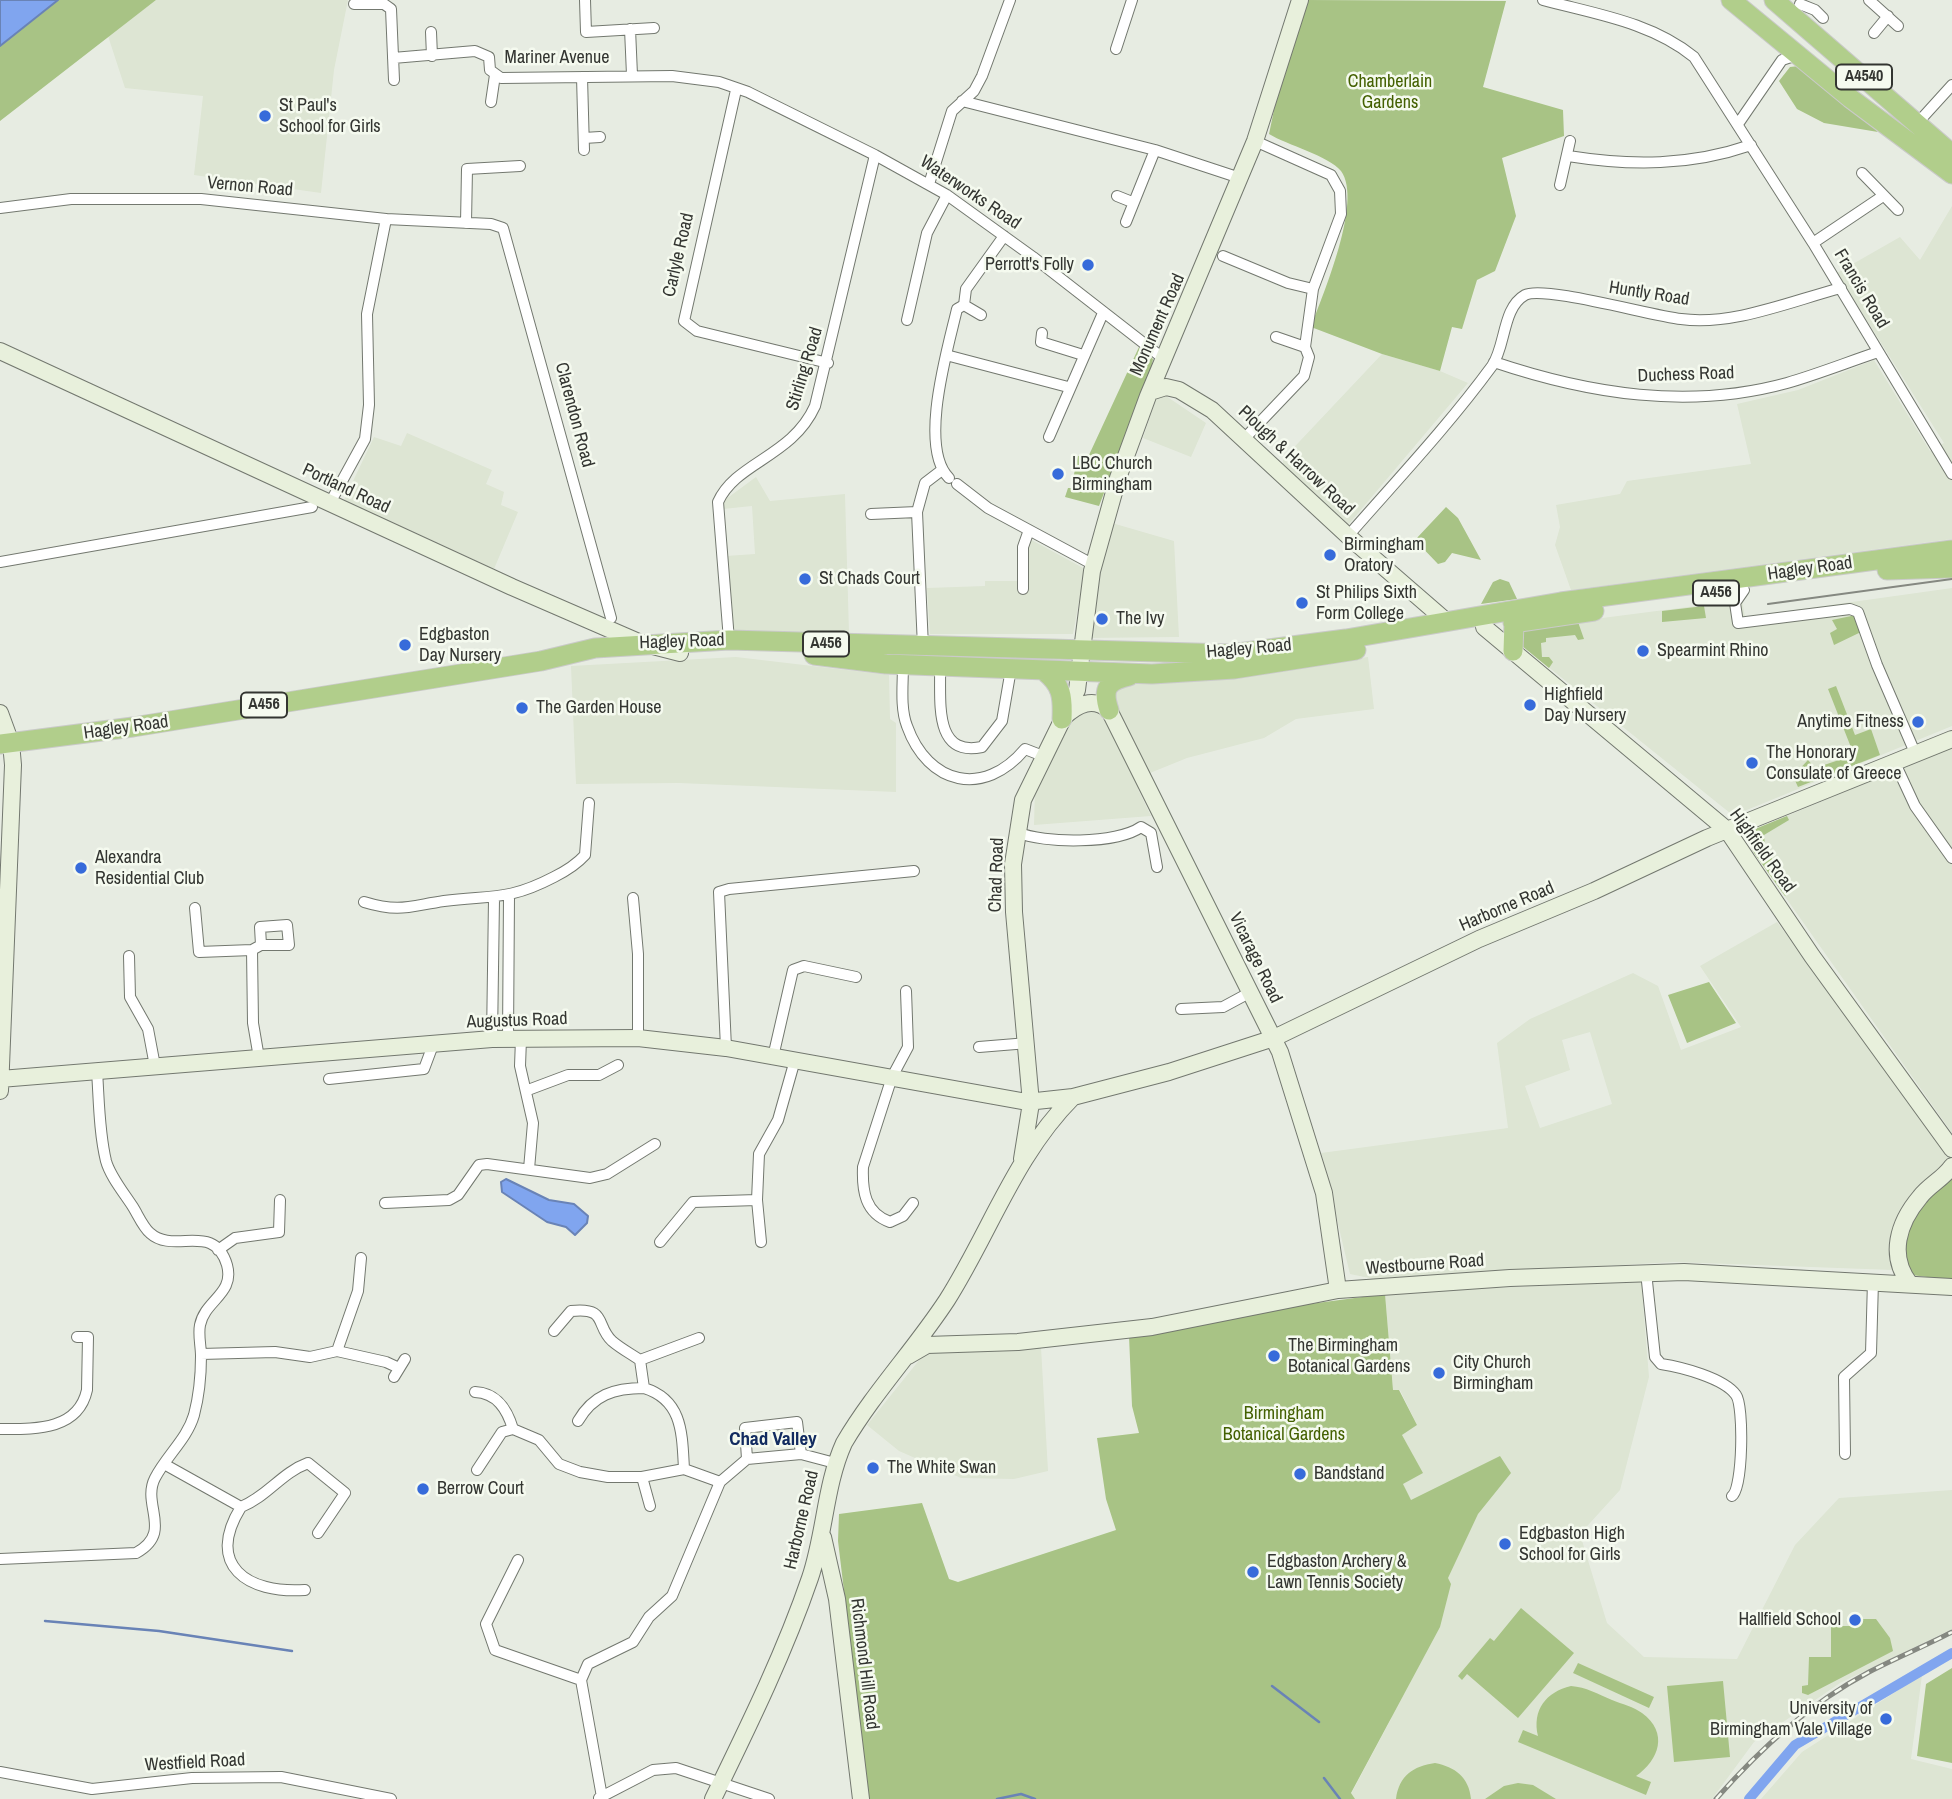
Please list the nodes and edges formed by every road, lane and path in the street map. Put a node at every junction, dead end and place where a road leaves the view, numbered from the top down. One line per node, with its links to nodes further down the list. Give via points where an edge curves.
1 (585, 0): 15 (street, via 586,32)
2 (1010, 0): 29 (street, via 982,76)
3 (1132, 0): 18 (street)
4 (1300, 0): 33 (main road, Monument Road)
5 (1543, 0): 30 (street, Francis Road, via 1666,37 1693,57)
6 (1731, 0): 19 (highway, A4540)
7 (1774, 0): 31 (highway, A4540)
8 (1823, 0): 11 (street, via 1819,14)
9 (1869, 0): 12 (street)
10 (354, 4): 21 (street, via 384,4 391,9)
11 (1800, 4)
12 (1888, 16): 13 (street); 17 (street)
13 (1898, 26)
14 (653, 28): 15 (street)
15 (630, 29): 23 (street)
16 (430, 32): 20 (street)
17 (1874, 33)
18 (1116, 49)
19 (1797, 55): 30 (street, via 1782,60); 42 (highway, A4540)
20 (432, 56): 21 (street, Mariner Avenue); 22 (street, Mariner Avenue, via 485,53)
21 (393, 58): 25 (street)
22 (495, 75): 24 (street, Mariner Avenue); 28 (street)
23 (632, 75): 24 (street, Mariner Avenue); 27 (street, Mariner Avenue, via 693,78)
24 (582, 77): 32 (street, via 584,144)
25 (394, 80)
26 (1952, 85): 31 (street)
27 (736, 90): 38 (street, Waterworks Road); 74 (street, Carlyle Road, via 684,321 697,331)
28 (491, 102)
29 (962, 102): 36 (street); 44 (street, via 952,111)
30 (1738, 124): 35 (street, Francis Road)
31 (1919, 126): 37 (highway, A4540)
32 (600, 137)
33 (1255, 141): 43 (main road, Monument Road); 60 (street, via 1323,169 1339,187 1339,226)
34 (1570, 141): 39 (street)
35 (1751, 145): 39 (street, via 1713,158 1679,162 1616,164); 57 (street, Francis Road)
36 (1154, 150): 43 (street); 49 (street)
37 (1952, 154)
38 (876, 155): 44 (street, Waterworks Road); 74 (street, Stirling Road)
39 (1568, 156): 45 (street)
40 (520, 166): 54 (street, via 467,169)
41 (1862, 173): 48 (street)
42 (1952, 174)
43 (1240, 178): 72 (main road, Monument Road)
44 (929, 184): 46 (street, Waterworks Road)
45 (1560, 185)
46 (947, 195): 56 (street, Waterworks Road); 64 (street, via 927,233)
47 (1117, 196): 49 (street)
48 (1883, 196): 51 (street); 57 (street)
49 (1132, 202): 53 (street)
50 (0, 208): 52 (street, Vernon Road, via 71,199 201,199)
51 (1898, 210)
52 (386, 219): 54 (street, Vernon Road); 82 (street, via 367,314 365,439)
53 (1126, 222)
54 (466, 223): 55 (street, Vernon Road)
55 (496, 225): 93 (street, Clarendon Road, via 508,237)
56 (1004, 236): 61 (street, via 966,289); 62 (street, Waterworks Road)
57 (1814, 243): 59 (street, Francis Road)
58 (1223, 256): 60 (street)
59 (1841, 288): 69 (street, Francis Road); 73 (street, Huntly Road, via 1720,320 1684,320 1532,292 1514,305)
60 (1313, 289): 67 (street)
61 (964, 305): 63 (street); 70 (street, via 957,309)
62 (1103, 313): 71 (street); 72 (street, Waterworks Road)
63 (981, 316)
64 (907, 320)
65 (1042, 333): 71 (street, via 1041,342)
66 (1276, 337): 67 (street)
67 (1305, 347): 79 (street, via 1309,357 1304,376)
68 (0, 351): 82 (main road, Portland Road)
69 (1878, 352): 73 (street, Duchess Road, via 1786,383 1659,397 1601,391); 81 (street, Francis Road)
70 (946, 355): 75 (street); 80 (street, via 934,426)
71 (1083, 355): 75 (street)
72 (1164, 359): 76 (main road); 77 (main road, Monument Road)
73 (1494, 362): 87 (street, Huntly Road, via 1429,445)
74 (828, 363): 97 (street, Stirling Road, via 807,425 731,484 718,502)
75 (1068, 387): 78 (street)
76 (1179, 390): 77 (main road, via 1166,387); 79 (main road, Plough & Harrow Road, via 1212,410)
77 (1150, 392): 90 (main road, Monument Road, via 1118,478)
78 (1049, 438)
79 (1244, 439): 87 (main road, Plough & Harrow Road)
80 (947, 473): 84 (street, via 925,483); 86 (street, via 975,500)
81 (1952, 474)
82 (330, 503): 98 (main road, Portland Road)
83 (312, 507): 88 (street)
84 (917, 512): 85 (street); 99 (street)
85 (871, 514)
86 (1029, 530): 90 (street); 91 (street, via 1023,547)
87 (1348, 536): 95 (main road, Plough & Harrow Road)
88 (0, 562)
89 (1951, 562): 92 (highway, Hagley Road / A456); 95 (highway, Hagley Road / A456, via 1561,602)
90 (1094, 565): 101 (main road, Monument Road)
91 (1023, 589)
92 (1735, 595): 94 (highway, Hagley Road / A456); 117 (street, via 1738,623 1850,609 1858,612)
93 (611, 618)
94 (1514, 623): 96 (highway, Hagley Road / A456); 100 (highway)
95 (1450, 626): 96 (highway, Hagley Road / A456); 104 (highway, Hagley Road / A456)
96 (1484, 627): 100 (main road, Highfield Road)
97 (729, 640): 98 (highway, Hagley Road / A456); 99 (highway, Hagley Road / A456)
98 (641, 643): 102 (main road, Portland Road); 103 (highway, Hagley Road / A456)
99 (925, 647): 101 (highway, Hagley Road / A456); 106 (highway, via 939,659)
100 (1513, 650): 123 (main road, Highfield Road)
101 (1080, 651): 104 (highway, Hagley Road / A456); 109 (main road, Monument Road); 111 (highway, via 1107,661 1146,664)
102 (680, 653): 103 (highway, Hagley Road / A456); 105 (highway, Hagley Road / A456, via 788,653)
103 (541, 661): 116 (highway, Hagley Road / A456, via 142,726)
104 (1232, 661): 111 (highway, Hagley Road / A456)
105 (903, 665): 106 (highway, Hagley Road / A456); 118 (street, via 906,724 928,761 940,771 972,780 992,776 1025,749)
106 (940, 667): 107 (highway, Hagley Road / A456); 107 (street, via 948,739 956,748 969,750 982,747 1002,721)
107 (1011, 669): 108 (highway, Hagley Road / A456)
108 (1044, 671): 109 (highway, Hagley Road / A456); 114 (highway, via 1057,681 1063,695)
109 (1080, 673): 110 (highway, Hagley Road / A456); 114 (main road, Chad Road)
110 (1136, 674): 111 (highway, Hagley Road / A456); 112 (highway, via 1113,680 1107,687)
111 (1164, 674)
112 (1110, 710): 114 (main road, via 1086,703); 121 (main road, Vicarage Road)
113 (0, 713): 116 (main road)
114 (1062, 719): 118 (main road, Chad Road)
115 (1952, 740): 117 (main road, Harborne Road)
116 (6, 743): 135 (main road)
117 (1916, 755): 119 (main road, Harborne Road)
118 (1043, 756): 124 (main road, Chad Road, via 1023,800)
119 (1895, 763): 123 (main road, Harborne Road); 125 (street, via 1915,806)
120 (589, 803): 128 (street, via 580,860 529,890)
121 (1163, 820): 122 (street); 137 (main road, Vicarage Road)
122 (1141, 827): 124 (street, via 1130,835 1048,840); 126 (street, via 1151,833)
123 (1727, 830): 140 (main road, Harborne Road, via 1479,939); 160 (main road, Highfield Road)
124 (1017, 832): 142 (main road, Chad Road, via 1014,912)
125 (1952, 858)
126 (1157, 867)
127 (914, 871): 145 (street, via 719,892)
128 (509, 896): 130 (street); 141 (street)
129 (633, 898): 139 (street)
130 (494, 899): 131 (street, via 444,901 413,909 387,909); 141 (street)
131 (365, 902)
132 (194, 908): 147 (street, via 199,952 256,948 253,1023)
133 (129, 956): 150 (street, via 130,997 148,1029)
134 (856, 977): 146 (street, via 804,966 793,970)
135 (1, 987): 153 (main road)
136 (906, 991): 152 (street, via 908,1047)
137 (1249, 993): 138 (street, via 1223,1007); 140 (main road, Vicarage Road)
138 (1181, 1009)
139 (638, 1038): 141 (main road, Augustus Road); 145 (main road, Augustus Road)
140 (1274, 1038): 157 (main road, Harborne Road); 176 (main road, Vicarage Road, via 1324,1193)
141 (507, 1039): 143 (main road, Augustus Road); 155 (street)
142 (1028, 1043): 144 (street); 158 (main road, Chad Road)
143 (433, 1045): 147 (main road, Augustus Road); 154 (street, via 424,1069)
144 (979, 1047)
145 (726, 1048): 146 (main road, Augustus Road)
146 (773, 1057): 148 (main road, Augustus Road)
147 (259, 1058): 150 (main road, Augustus Road)
148 (795, 1060): 152 (main road, Augustus Road); 165 (street, via 778,1120 759,1154)
149 (618, 1065): 155 (street, via 599,1075 568,1075)
150 (155, 1066): 151 (main road, Augustus Road)
151 (97, 1071): 153 (main road, Augustus Road); 170 (street, via 107,1163 144,1224 161,1239 206,1241)
152 (892, 1077): 158 (main road, Augustus Road); 167 (street, via 863,1167 863,1194 878,1217 890,1222 903,1216)
153 (0, 1079): 156 (main road)
154 (329, 1079)
155 (528, 1090): 162 (street, via 533,1123)
156 (0, 1091)
157 (1073, 1097): 158 (main road, Harborne Road); 161 (main road, Harborne Road, via 1049,1121)
158 (1023, 1098): 161 (main road, Harborne Road)
159 (656, 1144): 162 (street, via 607,1174 590,1178)
160 (1952, 1149)
161 (1023, 1159): 180 (main road, Harborne Road)
162 (529, 1168): 166 (street, via 479,1166 458,1195 449,1199)
163 (1950, 1172): 174 (main road, via 1920,1196 1902,1228 1897,1264)
164 (280, 1200): 170 (street, via 279,1232 234,1238)
165 (757, 1200): 168 (street, via 693,1202); 169 (street)
166 (385, 1203)
167 (913, 1203)
168 (660, 1242)
169 (761, 1242)
170 (218, 1250): 182 (street, via 227,1264 228,1280 226,1291 203,1317)
171 (361, 1258): 181 (street, via 358,1291)
172 (1646, 1272): 173 (main road, Westbourne Road); 176 (main road, Westbourne Road); 199 (street, via 1655,1357 1661,1364 1686,1368 1737,1395 1740,1483)
173 (1873, 1281): 174 (main road, Westbourne Road); 191 (street, via 1871,1353 1844,1377)
174 (1910, 1284): 175 (main road, Westbourne Road)
175 (1952, 1287)
176 (1338, 1290): 180 (main road, Westbourne Road, via 1152,1327 1018,1342)
177 (554, 1331): 183 (street, via 571,1311 583,1310 603,1321 610,1340)
178 (77, 1337): 188 (street, via 88,1337 88,1390 79,1408 59,1424)
179 (699, 1338): 183 (street)
180 (925, 1339): 193 (main road, Harborne Road, via 856,1422)
181 (337, 1351): 182 (street, via 310,1357 275,1352); 184 (street)
182 (201, 1354): 194 (street, via 194,1418)
183 (640, 1360): 185 (street)
184 (399, 1368)
185 (644, 1388): 187 (street, via 600,1396); 195 (street, via 670,1402 678,1415)
186 (475, 1392): 189 (street, via 488,1393 499,1403)
187 (578, 1421)
188 (0, 1429)
189 (513, 1429): 196 (street, via 502,1432); 197 (street, via 539,1440 559,1464 580,1472)
190 (801, 1454): 192 (street); 192 (street, via 797,1422 745,1428); 193 (street)
191 (1845, 1454)
192 (747, 1459): 198 (street)
193 (835, 1463): 203 (main road, Harborne Road)
194 (164, 1464): 201 (street); 204 (street, via 153,1480 155,1537 147,1547 136,1553)
195 (684, 1469): 197 (street); 198 (street)
196 (477, 1470)
197 (642, 1477): 200 (street)
198 (720, 1482): 207 (street, via 672,1596 649,1616 633,1643 588,1664)
199 (1732, 1496)
200 (650, 1506)
201 (241, 1507): 202 (street, via 259,1500 288,1470 308,1463 345,1493); 206 (street, via 228,1528 228,1552 239,1574 265,1587)
202 (318, 1533)
203 (822, 1534): 209 (main road, Harborne Road, via 810,1578 768,1682); 214 (main road, Richmond Hill Road, via 837,1599)
204 (0, 1559)
205 (518, 1560): 207 (street, via 486,1624 495,1650)
206 (305, 1590)
207 (581, 1680): 210 (street)
208 (0, 1772): 211 (street, Westfield Road, via 92,1789 192,1778 281,1777)
209 (721, 1783): 210 (street, via 664,1768); 212 (main road, Harborne Road); 213 (street)
210 (600, 1798)
211 (391, 1799)
212 (713, 1799)
213 (769, 1799)
214 (862, 1799)

